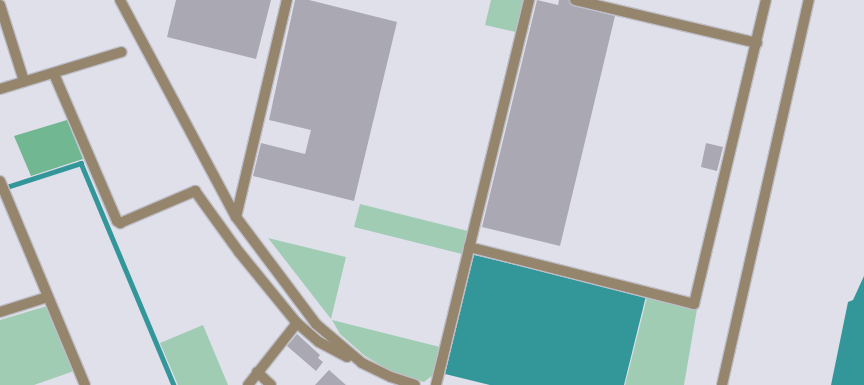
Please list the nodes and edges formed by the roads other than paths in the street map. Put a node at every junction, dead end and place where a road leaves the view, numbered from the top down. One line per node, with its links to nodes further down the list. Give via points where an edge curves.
1 (120, 0): 14 (street)
2 (287, 0): 14 (street)
3 (529, 0): 15 (street)
4 (575, 0): 8 (street)
5 (766, 0): 8 (street)
6 (809, 0): 26 (street)
7 (0, 5): 11 (street)
8 (757, 43): 15 (street, via 694,304)
9 (122, 52): 10 (street)
10 (54, 74): 11 (street); 18 (street, via 117,221 120,223 195,191 239,252)
11 (24, 81): 12 (street)
12 (0, 89)
13 (0, 181): 16 (street)
14 (236, 217): 19 (street, via 316,324)
15 (469, 247): 25 (street)
16 (48, 297): 17 (street); 21 (street)
17 (0, 312)
18 (297, 323): 19 (street, via 319,342); 20 (street)
19 (362, 363): 24 (street)
20 (257, 372): 22 (street); 23 (street)
21 (85, 385)
22 (248, 385)
23 (271, 385)
24 (414, 385)
25 (436, 385)
26 (722, 385)

